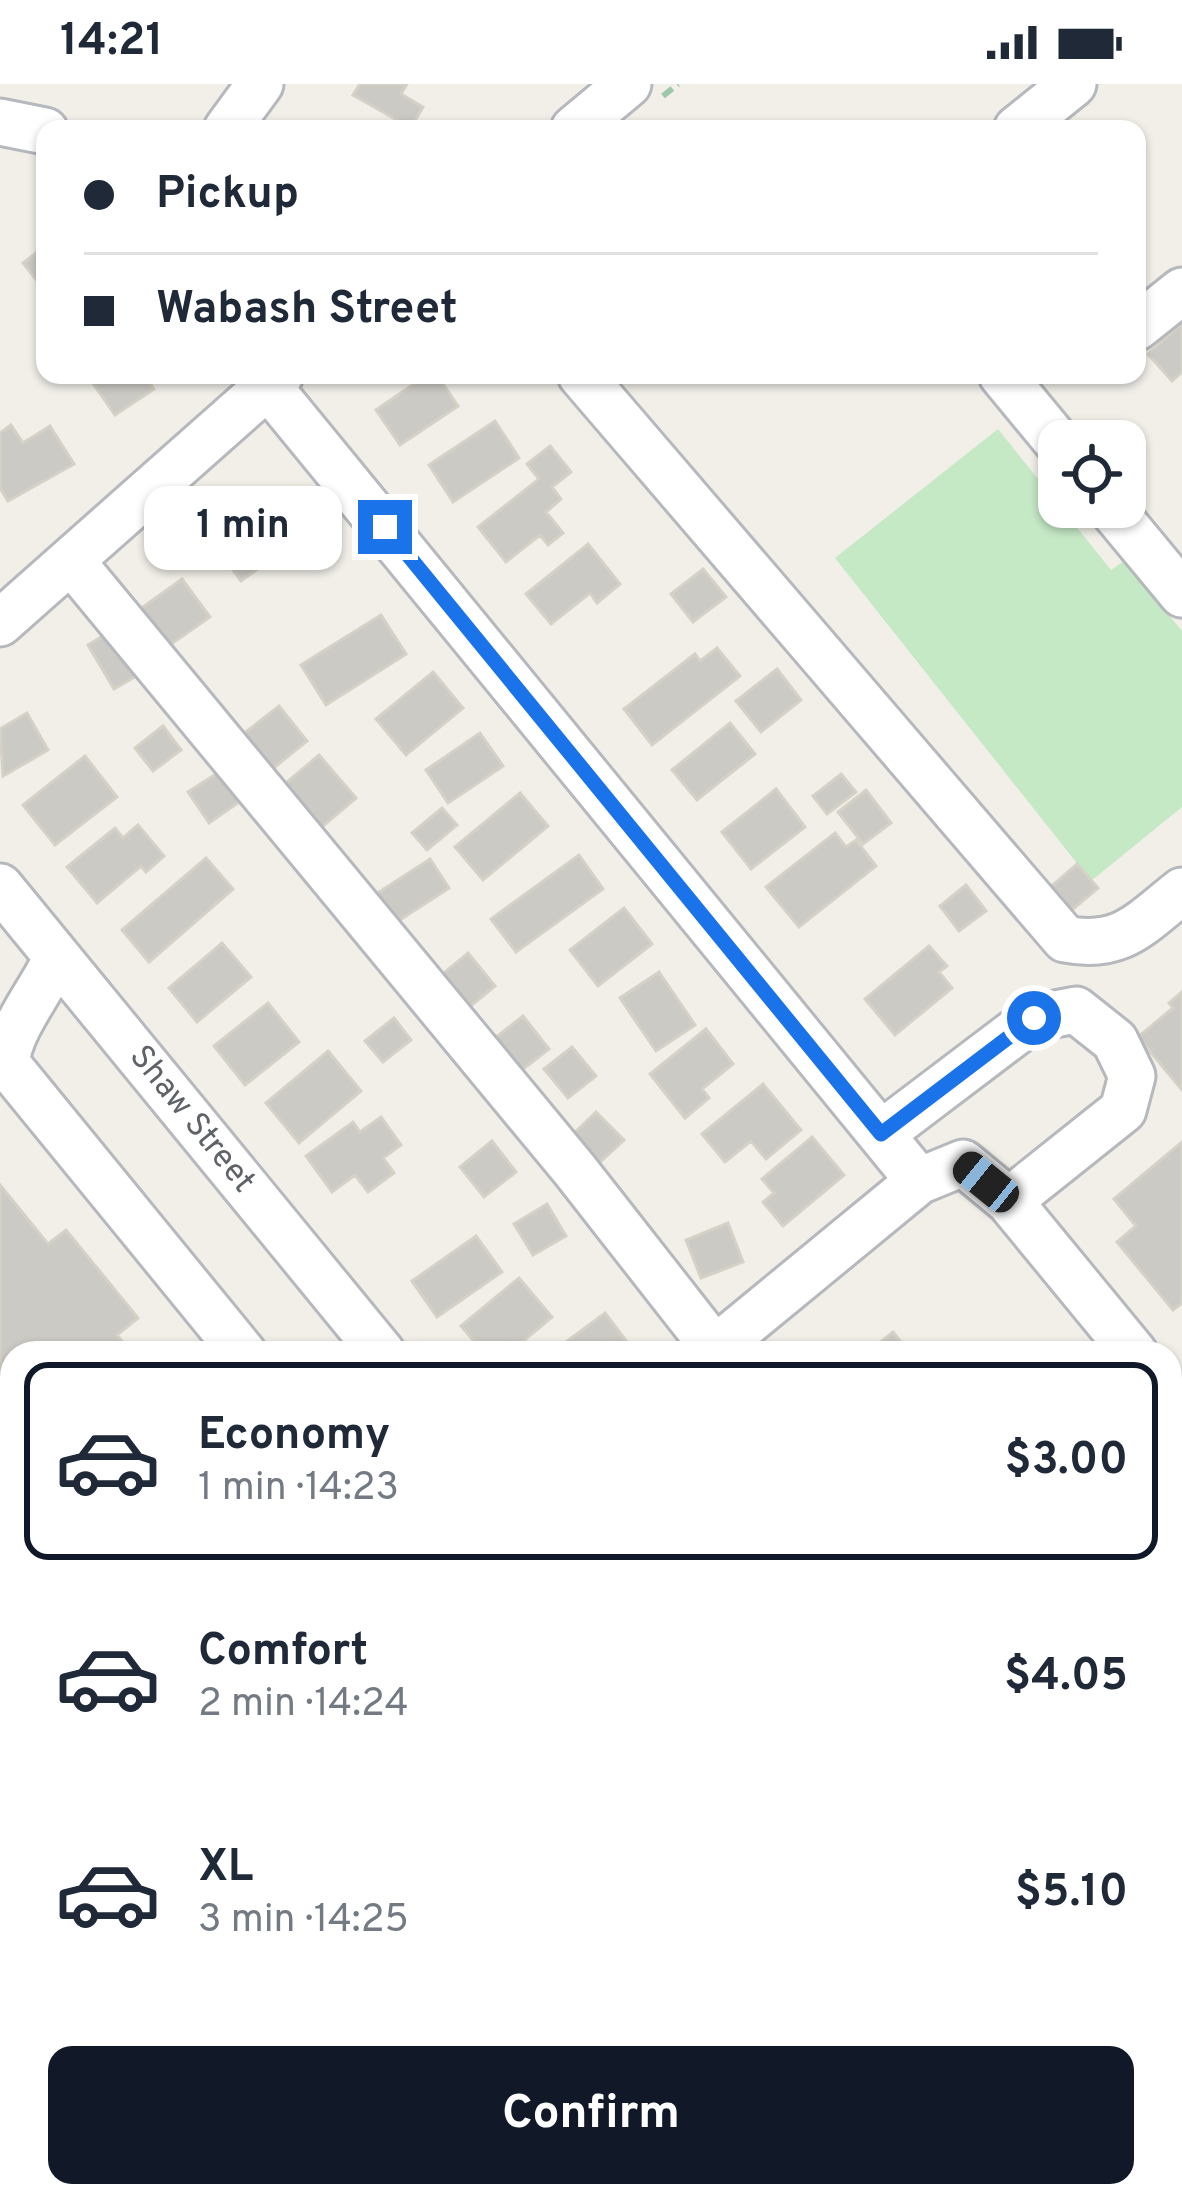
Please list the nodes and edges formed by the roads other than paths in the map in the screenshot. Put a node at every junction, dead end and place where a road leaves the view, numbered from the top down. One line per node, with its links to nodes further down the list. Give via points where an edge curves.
1 (260, 84): 4 (street)
2 (628, 84): 5 (street)
3 (1072, 84): 6 (street)
4 (234, 120)
5 (585, 120)
6 (1028, 120)
7 (0, 122): 8 (street)
8 (36, 129)
9 (1182, 291): 10 (street)
10 (1146, 320)
11 (263, 384): 17 (street)
12 (274, 384): 23 (street)
13 (589, 384): 21 (street, via 1065,939 1096,945 1125,936)
14 (1009, 384): 15 (street)
15 (1039, 420)
16 (1127, 528): 18 (street)
17 (72, 562): 19 (street); 28 (street, via 574,1168)
18 (1182, 594)
19 (0, 623)
20 (0, 887): 22 (street, Shaw Street)
21 (1182, 891)
22 (57, 957): 26 (street, via 37,1002 9,1037 7,1063); 27 (street, Shaw Street)
23 (881, 1134): 24 (street); 25 (street, via 1034,1018 1076,1010 1124,1058 1132,1076 1123,1110)
24 (919, 1180): 25 (street, via 963,1163); 29 (street)
25 (1009, 1201): 30 (street)
26 (233, 1341)
27 (372, 1341)
28 (731, 1341)
29 (739, 1341)
30 (1124, 1341)

